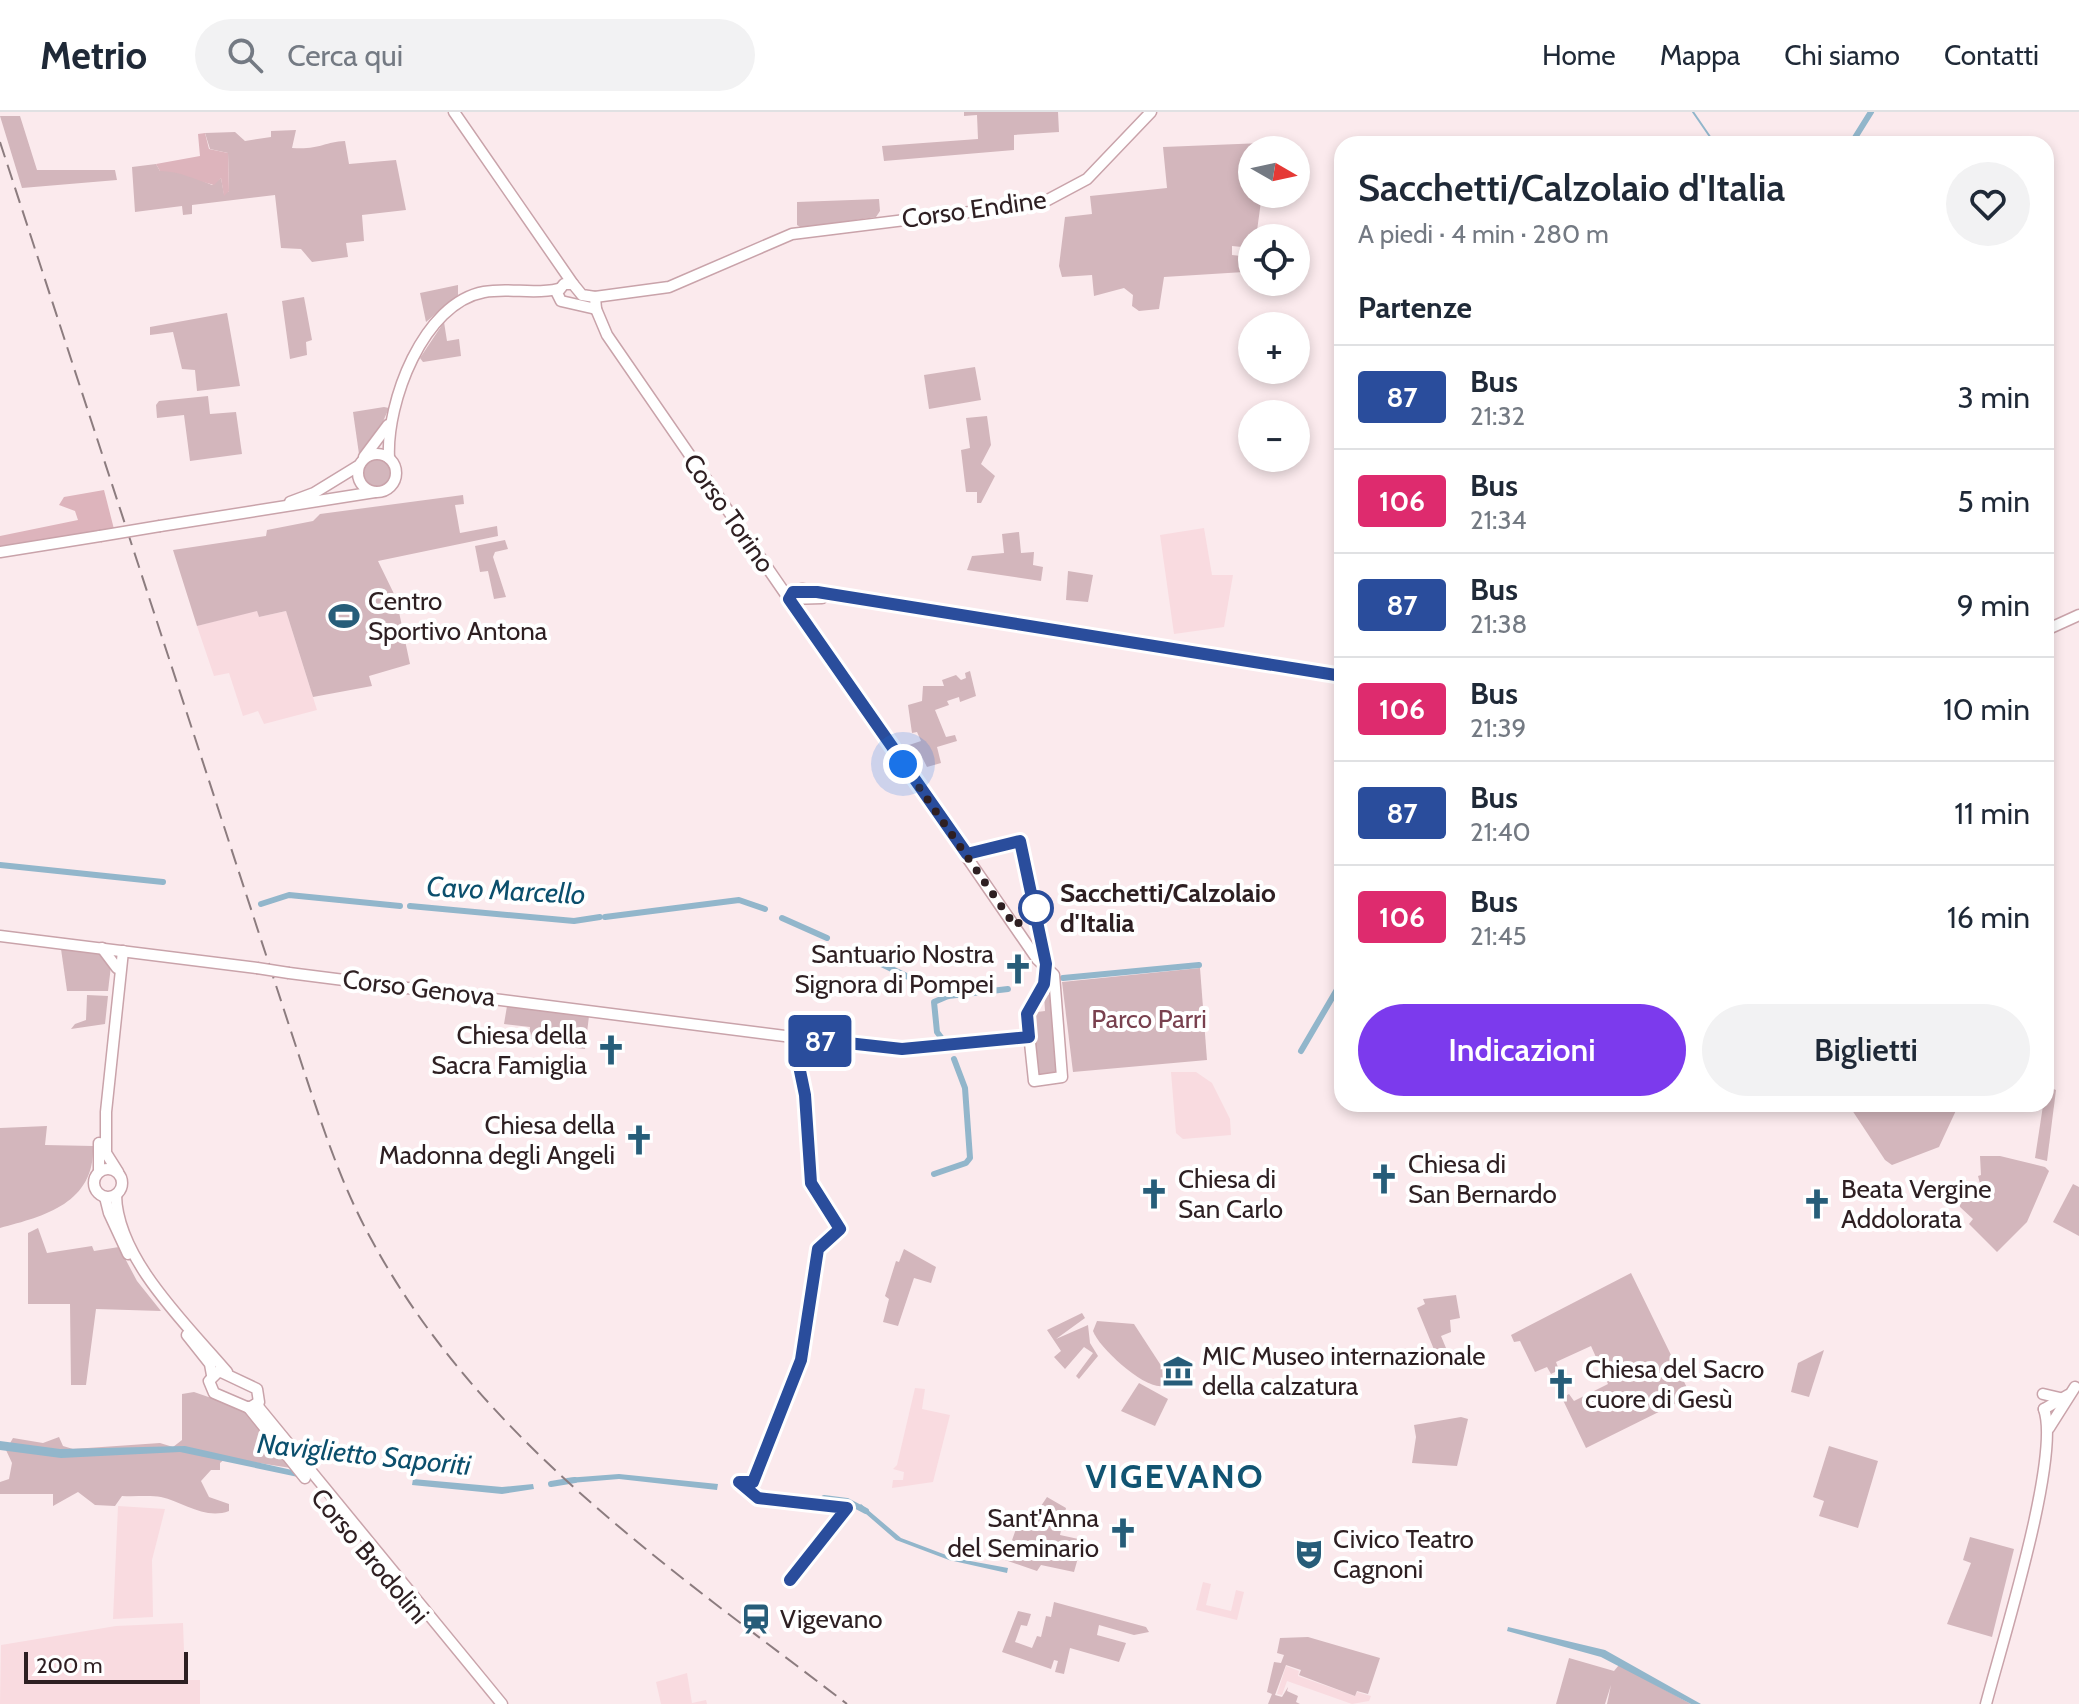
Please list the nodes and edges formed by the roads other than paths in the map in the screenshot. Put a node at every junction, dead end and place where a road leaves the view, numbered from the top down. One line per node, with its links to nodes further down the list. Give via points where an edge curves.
1 (454, 112): 3 (main road)
2 (1151, 112): 8 (main road, Corso Endine, via 1087,179 1060,196 1022,207 792,234 669,287)
3 (561, 268): 4 (main road); 5 (main road)
4 (573, 284): 5 (main road); 8 (main road)
5 (559, 287): 6 (main road); 7 (main road)
6 (515, 291): 7 (main road); 9 (main road, via 466,298 429,328)
7 (561, 301): 8 (main road)
8 (594, 305): 15 (main road, Corso Torino, via 607,335)
9 (393, 417): 10 (main road); 11 (main road)
10 (389, 458): 11 (main road, via 381,454); 12 (main road, via 395,478 386,490)
11 (361, 462): 12 (main road, via 360,483); 13 (main road, via 314,493)
12 (375, 492): 13 (main road)
13 (279, 506): 14 (main road, bridge)
14 (0, 552)
15 (789, 599): 18 (main road, via 817,597); 23 (main road, Corso Torino, via 1037,959)
16 (2079, 615): 17 (main road)
17 (2054, 626)
18 (1334, 678)
19 (0, 936): 20 (main road, Corso Genova)
20 (102, 948): 21 (main road, Corso Genova); 24 (main road)
21 (122, 951): 22 (main road, Corso Genova); 24 (main road, Corso Brodolini)
22 (137, 953): 24 (main road); 27 (main road, Corso Genova, bridge, via 871,1047 924,1048)
23 (1046, 964): 25 (main road); 26 (main road, via 1054,975)
24 (120, 968): 28 (main road, Corso Brodolini, via 100,1112); 29 (main road, Corso Brodolini, via 106,1112 106,1157)
25 (1041, 991): 26 (main road); 27 (main road, via 1027,1014)
26 (1055, 992): 27 (main road, via 1062,1077 1034,1081)
27 (1029, 1037)
28 (99, 1172): 29 (main road); 30 (main road, Corso Brodolini, via 94,1185)
29 (118, 1172): 30 (main road, Corso Brodolini, via 122,1185)
30 (111, 1196): 31 (main road, Corso Brodolini, via 138,1262); 32 (main road, Corso Brodolini, via 109,1213 133,1264 210,1364)
31 (227, 1372): 32 (main road); 35 (main road, Corso Brodolini, via 257,1389 260,1398)
32 (212, 1375): 35 (main road, Corso Brodolini, via 214,1393)
33 (2071, 1391): 34 (main road); 36 (main road); 37 (main road)
34 (2043, 1394)
35 (252, 1406): 38 (main road, Corso Brodolini)
36 (2044, 1409): 37 (main road); 39 (main road, via 2041,1460)
37 (2049, 1430): 40 (main road, via 2045,1475)
38 (496, 1703)
39 (1979, 1704)
40 (1986, 1704)

